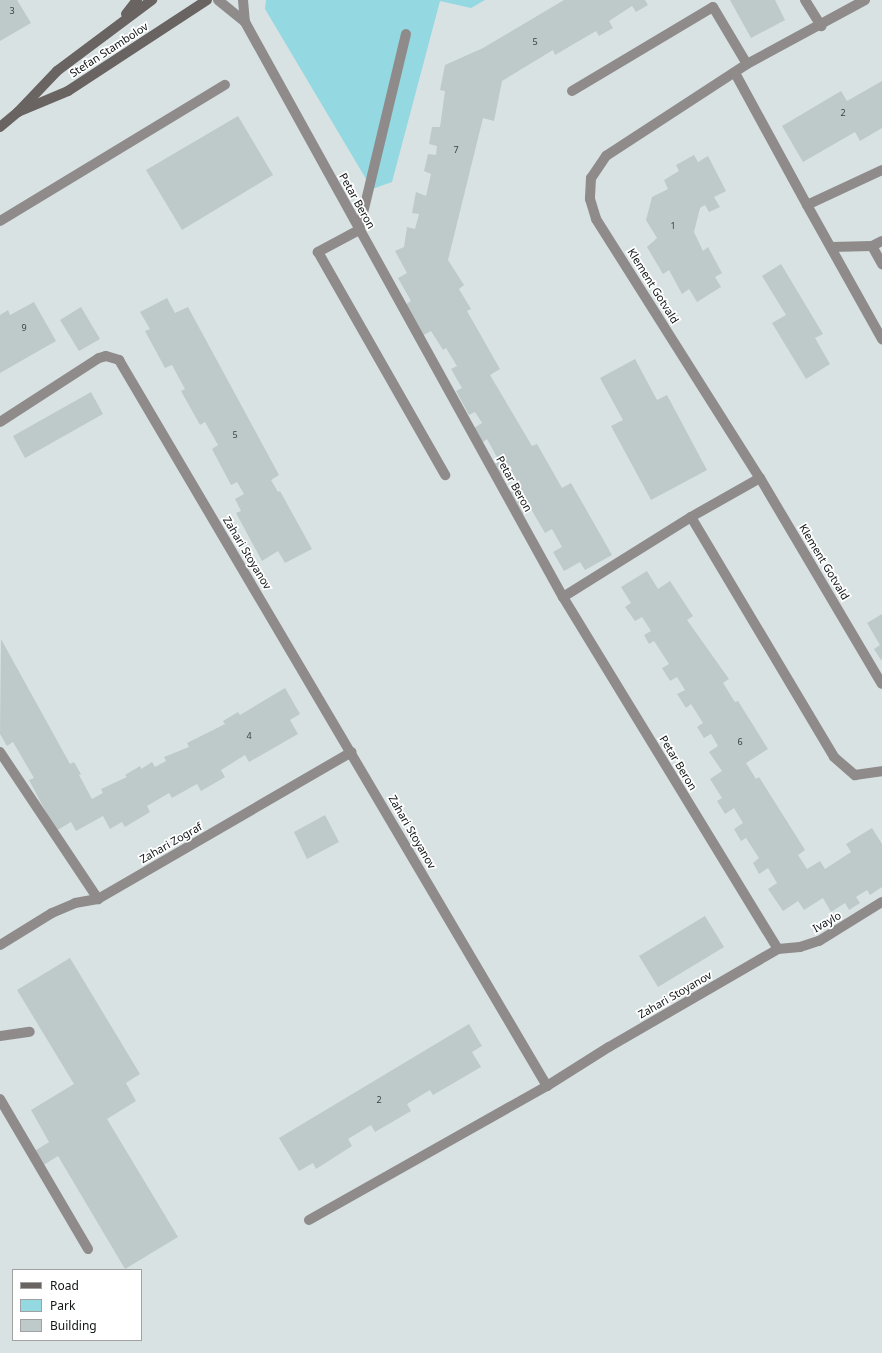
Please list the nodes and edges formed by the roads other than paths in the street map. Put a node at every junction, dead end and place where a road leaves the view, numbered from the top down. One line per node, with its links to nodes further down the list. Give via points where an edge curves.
1 (137, 0): 9 (street)
2 (152, 0): 9 (street, Stefan Stambolov)
3 (207, 0): 16 (street, Stefan Stambolov, via 68,91)
4 (218, 0): 8 (street, Petar Beron)
5 (243, 0): 8 (street, Petar Beron)
6 (805, 0): 10 (street)
7 (866, 0): 10 (street, Klement Gotvald)
8 (245, 22): 21 (street, Petar Beron)
9 (118, 23): 16 (street, Stefan Stambolov, via 58,71)
10 (821, 26): 12 (street, Klement Gotvald)
11 (406, 34): 21 (street)
12 (747, 64): 13 (street, Klement Gotvald); 15 (street, via 713,7)
13 (735, 73): 19 (street); 29 (street, Klement Gotvald, via 606,156 590,178 590,199 596,219)
14 (225, 85): 20 (street)
15 (572, 91)
16 (18, 112): 17 (street, Stefan Stambolov)
17 (0, 127)
18 (882, 170): 19 (street)
19 (807, 205): 24 (street)
20 (0, 220)
21 (359, 230): 28 (street, via 318,252); 31 (street, Petar Beron)
22 (882, 241): 23 (street)
23 (872, 246): 24 (street); 25 (street)
24 (831, 247): 26 (street)
25 (882, 264)
26 (882, 339)
27 (0, 422): 34 (street, Zahari Stoyanov, via 99,358 106,356 119,360)
28 (445, 475)
29 (760, 478): 30 (street); 32 (street, Klement Gotvald)
30 (691, 517): 31 (street); 35 (street, via 834,757 855,775)
31 (563, 597): 39 (street, Petar Beron)
32 (882, 684)
33 (0, 752): 36 (street)
34 (352, 752): 36 (street, Zahari Zograf); 42 (street, Zahari Stoyanov)
35 (882, 771)
36 (98, 899): 38 (street, Zahari Zograf, via 75,903 52,913)
37 (882, 902): 39 (street, Ivaylo, via 819,941 800,947)
38 (0, 945)
39 (778, 949): 42 (street, Zahari Stoyanov, via 609,1046)
40 (30, 1032): 41 (street)
41 (0, 1036)
42 (547, 1086): 44 (street)
43 (0, 1098): 45 (street)
44 (309, 1220)
45 (88, 1249)

